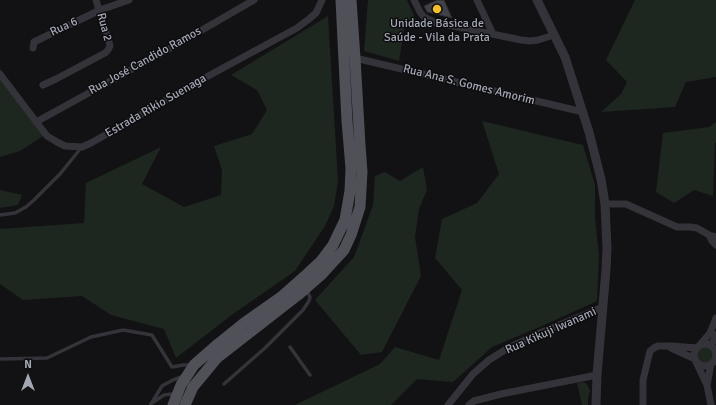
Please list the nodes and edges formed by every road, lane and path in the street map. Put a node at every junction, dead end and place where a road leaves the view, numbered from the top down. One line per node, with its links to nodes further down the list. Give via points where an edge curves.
1 (96, 0): 10 (street, Rua 2)
2 (129, 0): 10 (street)
3 (254, 0): 18 (street, Rua José Candido Ramos)
4 (322, 0): 19 (street, Estrada Rikio Suenaga, via 316,13 298,28)
5 (341, 0): 35 (main road, via 351,168 345,220 333,245 321,261 281,297 206,354)
6 (351, 0): 14 (main road)
7 (414, 0): 11 (street, via 428,20)
8 (477, 0): 11 (street)
9 (537, 0): 12 (street)
10 (100, 10): 13 (street, Rua 6, via 34,42); 16 (street, Rua 2, via 110,46 105,53)
11 (493, 34): 12 (street, via 521,40 538,40)
12 (554, 35): 17 (street, via 565,57)
13 (33, 48)
14 (355, 58): 17 (street, Rua Ana S. Gomes Amorim); 24 (main road, via 362,172 360,207 344,250)
15 (0, 74): 18 (street)
16 (43, 85)
17 (583, 112): 20 (street, via 595,152)
18 (36, 122): 19 (street, via 47,136 57,142 65,146)
19 (82, 147): 21 (lane, via 60,174 26,207 15,213)
20 (605, 204): 22 (street, via 626,204 677,227 697,228); 25 (street, via 607,255)
21 (0, 216)
22 (712, 236): 23 (street, via 712,241)
23 (716, 245)
24 (306, 288): 38 (lane, via 310,297 303,310); 41 (main road, via 218,358 193,387)
25 (603, 307): 37 (street); 42 (street, Rua Kikuji Iwanami, via 535,335 489,360 473,374)
26 (716, 318): 31 (street, via 710,333)
27 (716, 335): 29 (street)
28 (665, 346): 31 (street); 34 (street); 45 (street, via 654,348 648,356 643,380)
29 (711, 346): 31 (street, via 704,344); 33 (street)
30 (290, 347): 36 (lane)
31 (698, 347): 34 (street, via 694,352)
32 (0, 359): 35 (lane, via 47,358 91,337 123,330 152,335 172,367 183,365)
33 (715, 359): 34 (street, via 706,366 702,366); 39 (street)
34 (696, 360): 39 (street)
35 (191, 370): 40 (main road); 40 (lane, via 162,386 151,404 168,394 174,396)
36 (310, 375)
37 (597, 375): 43 (street, via 501,394 474,401); 44 (street)
38 (224, 384)
39 (707, 385): 46 (street)
40 (174, 402)
41 (185, 405)
42 (448, 405)
43 (469, 405)
44 (596, 405)
45 (643, 405)
46 (711, 405)

